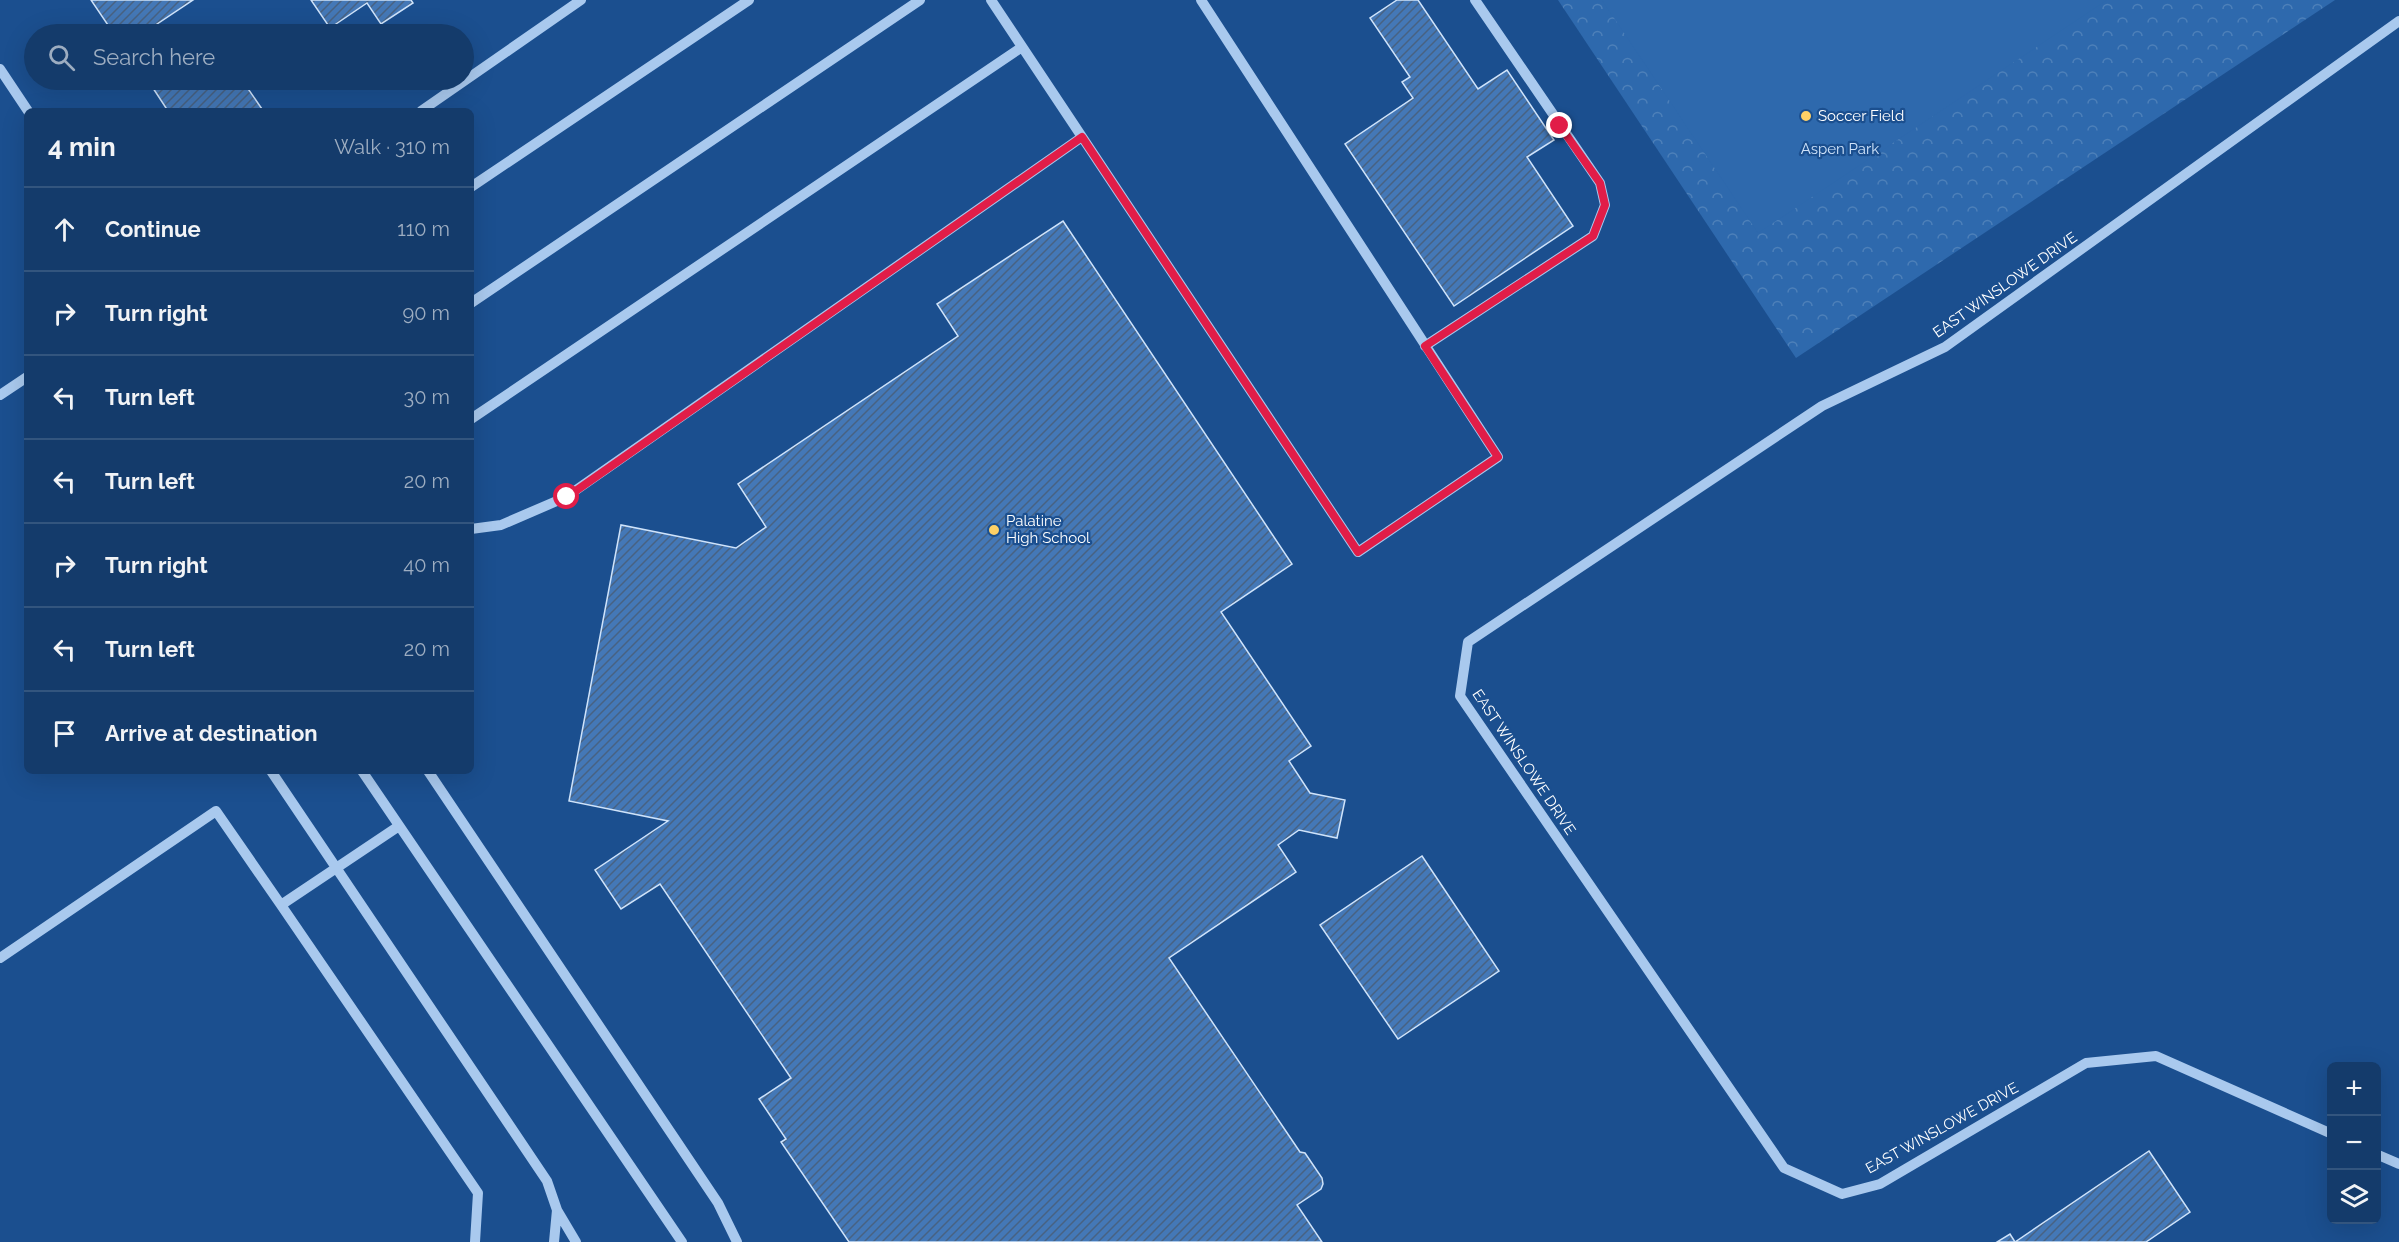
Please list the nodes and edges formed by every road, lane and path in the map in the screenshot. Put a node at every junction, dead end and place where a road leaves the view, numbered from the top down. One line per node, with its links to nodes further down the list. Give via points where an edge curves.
1 (582, 0): 10 (street)
2 (749, 0): 15 (street)
3 (920, 0): 16 (street)
4 (991, 0): 8 (street)
5 (1201, 0): 17 (street)
6 (1475, 0): 17 (street, via 1600,183 1605,205 1593,236)
7 (2399, 21): 29 (street, EAST WINSLOWE DRIVE, via 1945,347 1822,406 1468,642 1460,696 1784,1168 1842,1194 1880,1185 2086,1063 2156,1056)
8 (1022, 47): 14 (street); 20 (street)
9 (0, 69): 12 (street)
10 (474, 74)
11 (451, 90): 13 (street)
12 (26, 108)
13 (425, 108)
14 (1082, 137): 17 (street, via 1358,552 1498,457); 21 (street, via 567,497 501,525)
15 (474, 185)
16 (474, 301)
17 (1425, 346)
18 (24, 379): 19 (street)
19 (0, 394)
20 (474, 417)
21 (474, 529)
22 (273, 774): 26 (street)
23 (364, 774): 25 (street)
24 (430, 774): 37 (street, via 718,1203)
25 (399, 826): 26 (street); 36 (street)
26 (336, 869): 27 (street); 32 (street, via 548,1181)
27 (281, 905): 28 (street, via 216,811); 33 (street, via 478,1193)
28 (0, 958)
29 (2327, 1132)
30 (2381, 1156): 31 (street)
31 (2399, 1164)
32 (557, 1210): 34 (street); 35 (street)
33 (475, 1242)
34 (554, 1242)
35 (576, 1242)
36 (682, 1242)
37 (737, 1242)

